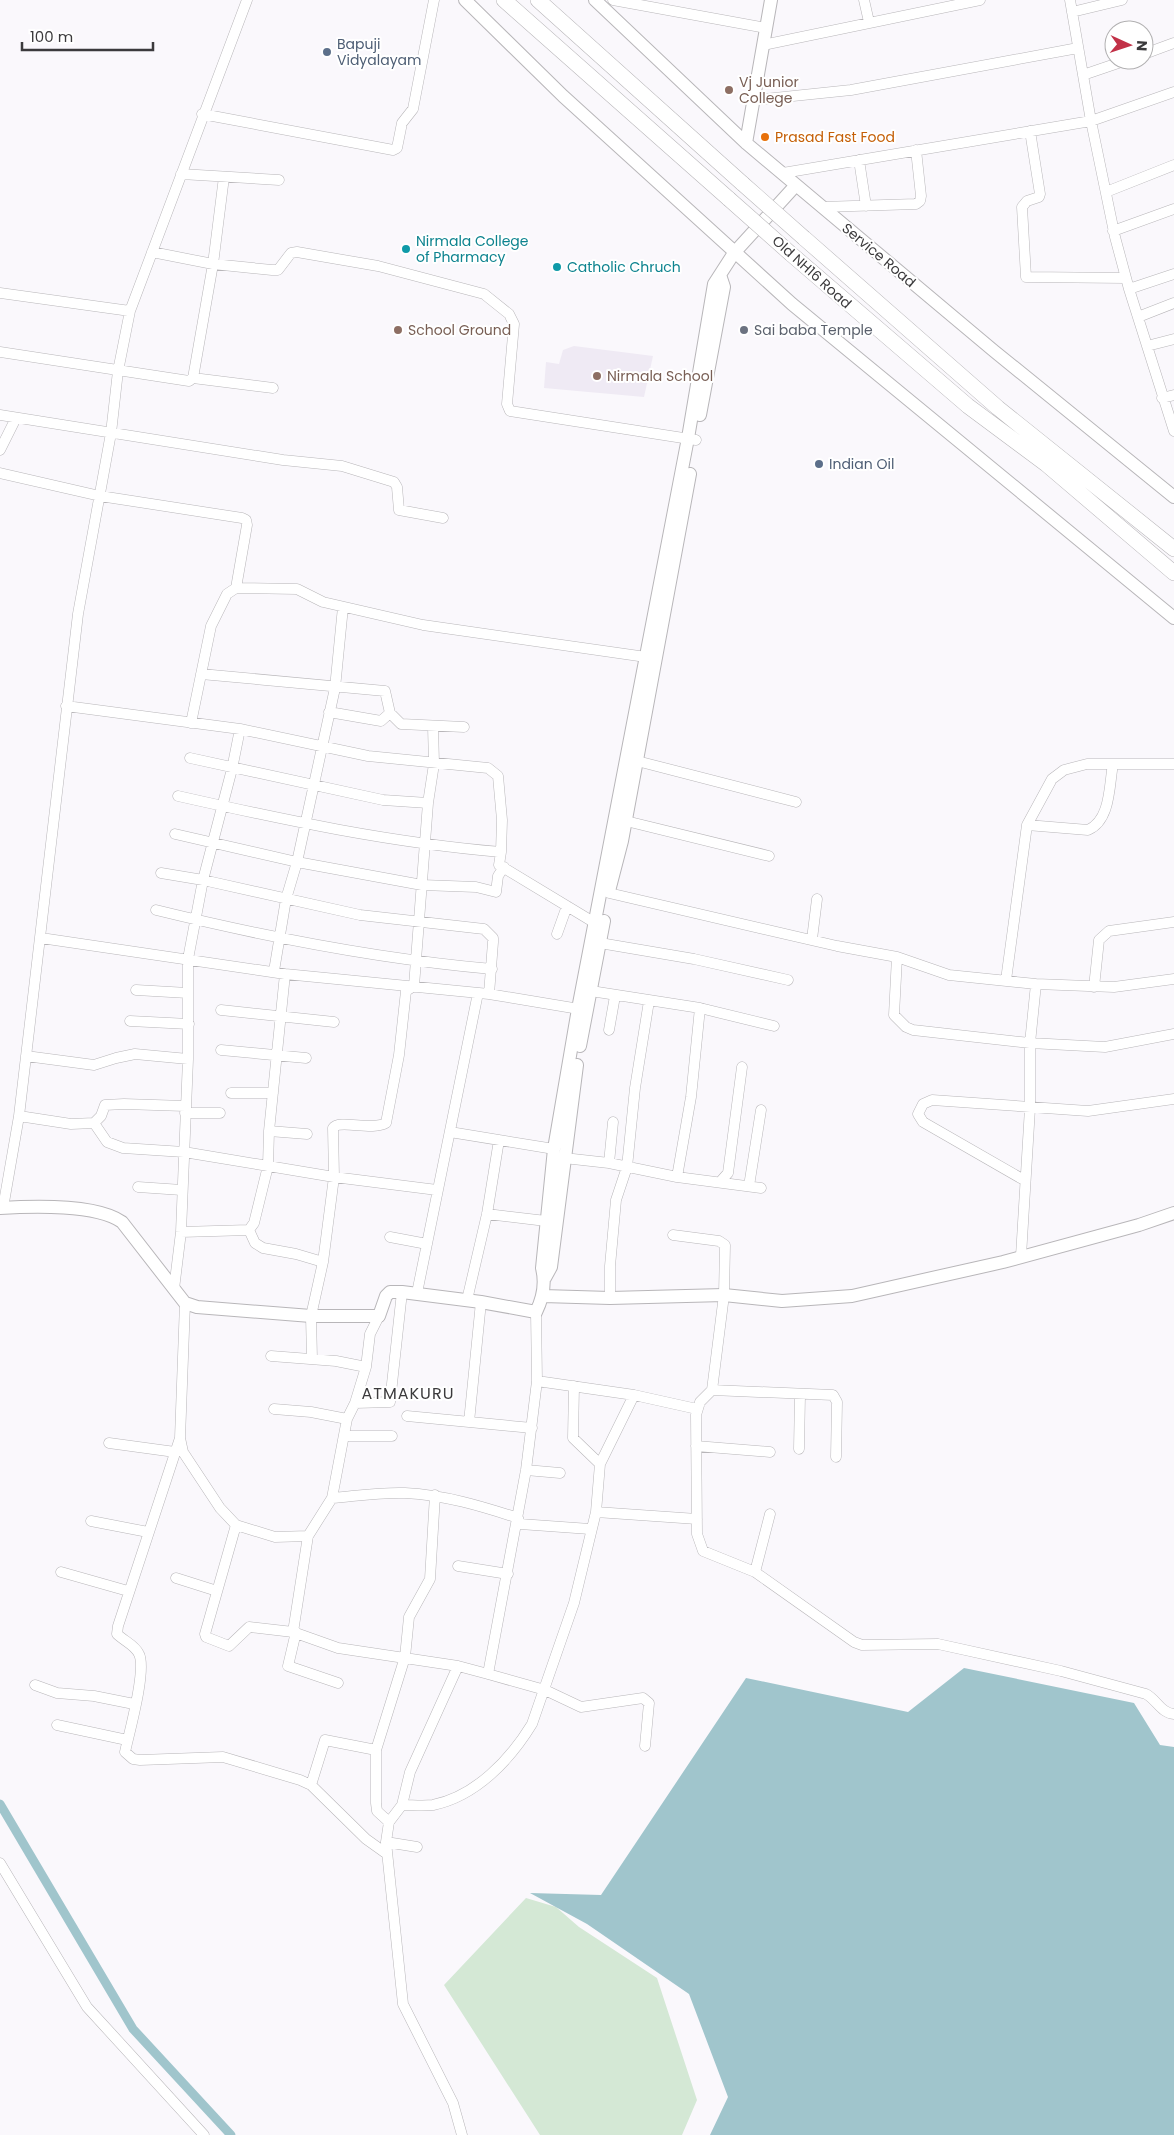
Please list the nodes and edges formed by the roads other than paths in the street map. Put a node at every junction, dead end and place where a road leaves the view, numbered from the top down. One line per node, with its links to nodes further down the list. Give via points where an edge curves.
1 (247, 0): 26 (street)
2 (434, 0): 26 (street, via 413,109 402,123 397,148 392,150)
3 (465, 0): 44 (street, via 563,96)
4 (504, 0): 72 (main road, Old NH16 Road, bridge, via 968,406 1046,464)
5 (538, 0): 71 (main road, Old NH16 Road, bridge, via 998,408)
6 (595, 0): 29 (street, Service Road)
7 (613, 0): 14 (street)
8 (771, 0): 17 (street)
9 (864, 0): 16 (street)
10 (980, 0): 13 (street)
11 (1070, 0): 15 (street)
12 (1122, 0): 15 (street)
13 (946, 3): 16 (street)
14 (665, 4): 17 (street)
15 (1072, 12): 20 (street)
16 (869, 22): 19 (street)
17 (766, 28): 19 (street)
18 (1174, 43): 21 (street)
19 (763, 45): 25 (street)
20 (1078, 48): 23 (street); 25 (street, via 851,90)
21 (1154, 50)
22 (1104, 68): 23 (street)
23 (1083, 76): 27 (street)
24 (1174, 92): 27 (street)
25 (754, 100): 29 (street)
26 (202, 114): 34 (street)
27 (1091, 120): 28 (street); 38 (street)
28 (1030, 131): 30 (street); 47 (street, via 1040,194 1022,206 1026,278)
29 (746, 143): 33 (street, Service Road)
30 (916, 150): 31 (street); 39 (street, via 920,201 912,205)
31 (858, 160): 33 (street); 39 (street)
32 (1174, 166): 38 (street)
33 (783, 172): 37 (street, Service Road)
34 (181, 174): 35 (street); 43 (street)
35 (224, 177): 36 (street); 45 (street)
36 (279, 180)
37 (796, 185): 40 (street, Service Road); 44 (street)
38 (1106, 192): 42 (street)
39 (866, 206): 40 (street)
40 (822, 207): 69 (street, Service Road)
41 (1174, 209): 42 (street)
42 (1113, 231): 47 (street)
43 (152, 252): 45 (street); 51 (street)
44 (734, 254): 65 (street, via 714,284); 75 (street, via 818,327)
45 (213, 264): 57 (street); 65 (street, via 278,270 291,253 297,252 378,266 484,294 509,314 514,324 507,404 510,411)
46 (1174, 274): 48 (street)
47 (1126, 278): 48 (street)
48 (1129, 290): 52 (street)
49 (0, 293): 51 (street)
50 (1174, 304): 52 (street)
51 (130, 311): 56 (street)
52 (1138, 317): 54 (street)
53 (1174, 339): 54 (street)
54 (1147, 346): 60 (street)
55 (0, 352): 56 (street)
56 (118, 371): 57 (street, via 189,381); 64 (street)
57 (193, 378): 58 (street)
58 (273, 388)
59 (1174, 395): 60 (street)
60 (1162, 398): 63 (street)
61 (0, 416): 62 (street)
62 (16, 418): 64 (street); 66 (street)
63 (1174, 431)
64 (111, 433): 68 (street); 70 (street, via 342,466 394,482 398,510)
65 (692, 439): 76 (street)
66 (0, 450)
67 (0, 473): 68 (street)
68 (100, 496): 73 (street, via 246,520); 79 (street, via 78,614)
69 (1174, 497)
70 (443, 518)
71 (1174, 549)
72 (1174, 573)
73 (236, 588): 74 (street, via 297,589 323,602); 77 (street, via 227,594 211,626)
74 (343, 607): 76 (street, via 423,626); 78 (street)
75 (1174, 618)
76 (651, 658): 88 (street); 119 (street)
77 (201, 674): 78 (street); 82 (street)
78 (335, 688): 80 (street); 81 (street, via 385,691)
79 (66, 706): 82 (street); 122 (street)
80 (329, 712): 81 (street, via 381,721); 86 (street)
81 (390, 713): 83 (street, via 401,724)
82 (190, 723): 85 (street)
83 (433, 726): 84 (street); 89 (street)
84 (464, 727)
85 (240, 729): 86 (street); 92 (street)
86 (322, 747): 89 (street); 93 (street)
87 (190, 758): 92 (street)
88 (637, 762): 95 (street); 98 (street)
89 (434, 764): 96 (street); 104 (street, via 488,768 498,776)
90 (1113, 764): 91 (street); 100 (street, via 1087,764 1058,773); 100 (street, via 1105,812 1096,827 1088,830)
91 (1174, 764)
92 (232, 769): 93 (street); 97 (street)
93 (313, 785): 96 (street, via 383,800); 99 (street)
94 (178, 796): 97 (street)
95 (796, 802)
96 (428, 803): 103 (street)
97 (223, 806): 99 (street); 102 (street)
98 (626, 821): 105 (street); 111 (street)
99 (305, 823): 103 (street); 106 (street)
100 (1027, 825): 133 (street)
101 (175, 834): 102 (street)
102 (214, 843): 106 (street); 109 (street)
103 (426, 843): 104 (street); 110 (street)
104 (501, 852): 107 (street, via 499,864)
105 (769, 856)
106 (298, 862): 110 (street); 113 (street)
107 (504, 867): 110 (street, via 498,876 496,892 476,887); 114 (street)
108 (161, 873): 109 (street)
109 (203, 880): 113 (street); 116 (street)
110 (422, 885): 117 (street)
111 (609, 893): 123 (street); 124 (street)
112 (817, 899): 123 (street)
113 (286, 900): 117 (street, via 360,915); 121 (street)
114 (567, 906): 119 (street); 120 (street)
115 (156, 910): 116 (street)
116 (195, 919): 121 (street); 126 (street)
117 (420, 922): 127 (street); 128 (street, via 484,929 493,938)
118 (1174, 922): 136 (street, via 1109,931 1103,935 1099,940)
119 (595, 923): 145 (street)
120 (557, 934)
121 (280, 936): 127 (street); 129 (street)
122 (41, 938): 126 (street); 156 (street)
123 (812, 939): 125 (street)
124 (600, 943): 132 (street); 138 (street)
125 (896, 957): 133 (street, via 949,975); 153 (street, via 894,1015 906,1027 933,1034)
126 (188, 959): 129 (street); 139 (street)
127 (416, 963): 128 (street); 135 (street)
128 (492, 969): 140 (street)
129 (274, 971): 130 (street)
130 (285, 974): 135 (street); 146 (street)
131 (1174, 979): 136 (street)
132 (788, 980)
133 (1006, 980): 134 (street)
134 (1036, 984): 136 (street); 153 (street)
135 (414, 986): 140 (street); 180 (street, via 406,991 399,1054 386,1123 376,1128 335,1124)
136 (1094, 987)
137 (136, 990): 139 (street)
138 (591, 991): 141 (street); 145 (street)
139 (188, 993): 149 (street)
140 (484, 993): 145 (street); 171 (street)
141 (615, 996): 142 (street); 151 (street)
142 (649, 1001): 143 (street); 179 (street)
143 (700, 1008): 150 (street); 181 (street)
144 (221, 1010): 146 (street)
145 (582, 1010): 174 (street); 176 (street)
146 (281, 1017): 148 (street); 155 (street)
147 (130, 1021): 149 (street)
148 (334, 1022)
149 (189, 1024): 157 (street)
150 (774, 1026)
151 (609, 1030)
152 (1174, 1034): 153 (street, via 1105,1048)
153 (1030, 1043): 163 (street)
154 (221, 1050): 155 (street)
155 (278, 1055): 158 (street); 161 (street)
156 (26, 1056): 157 (street, via 94,1065 135,1054); 167 (street)
157 (188, 1058): 164 (street)
158 (306, 1058)
159 (742, 1067): 183 (street, via 728,1172)
160 (231, 1093): 161 (street)
161 (273, 1093): 170 (street)
162 (1174, 1099): 163 (street, via 1088,1111)
163 (1030, 1108): 182 (street); 182 (street, via 932,1100 923,1104 918,1114 924,1122)
164 (185, 1109): 166 (street); 169 (street, via 124,1104 105,1106); 175 (street)
165 (761, 1110): 184 (street)
166 (220, 1113)
167 (19, 1116): 169 (street, via 71,1124); 189 (street)
168 (613, 1122): 177 (street)
169 (94, 1123): 175 (street, via 106,1142 124,1148)
170 (269, 1131): 172 (street); 178 (street)
171 (450, 1132): 173 (street); 188 (street)
172 (306, 1134)
173 (499, 1140): 174 (street); 191 (street)
174 (554, 1148): 192 (street)
175 (184, 1152): 178 (street); 187 (street)
176 (564, 1158): 177 (street); 200 (street, via 551,1267)
177 (608, 1163): 179 (street)
178 (268, 1166): 180 (street); 193 (street)
179 (627, 1167): 181 (street); 206 (street, via 616,1200)
180 (334, 1177): 188 (street); 199 (street)
181 (677, 1177): 183 (street)
182 (1024, 1180): 198 (street)
183 (720, 1182): 184 (street)
184 (749, 1186): 186 (street)
185 (138, 1187): 187 (street)
186 (761, 1188)
187 (182, 1190): 194 (street)
188 (437, 1190): 197 (street)
189 (2, 1208): 201 (street, via 90,1210 113,1216 122,1222)
190 (1174, 1213): 198 (street)
191 (487, 1214): 192 (street); 207 (street)
192 (546, 1221): 200 (street)
193 (250, 1230): 194 (street); 199 (street, via 255,1243 263,1248)
194 (181, 1232): 201 (street)
195 (673, 1235): 204 (street, via 719,1241 725,1245)
196 (390, 1237): 197 (street)
197 (427, 1244): 203 (street)
198 (1020, 1256): 204 (street, via 852,1296 782,1301)
199 (323, 1262): 211 (street)
200 (543, 1273): 205 (street)
201 (174, 1289): 209 (street)
202 (402, 1292): 203 (street); 212 (street, via 390,1292 386,1296); 221 (street, via 390,1402)
203 (416, 1293): 207 (street)
204 (724, 1295): 206 (street); 218 (street)
205 (543, 1296): 206 (street); 210 (street)
206 (610, 1298)
207 (467, 1300): 208 (street)
208 (481, 1302): 210 (street); 226 (street)
209 (184, 1303): 211 (street, via 197,1308); 230 (street)
210 (536, 1312): 216 (street)
211 (310, 1316): 212 (street); 214 (street)
212 (379, 1316): 215 (street, via 370,1334)
213 (271, 1356): 214 (street)
214 (312, 1359): 215 (street)
215 (366, 1367): 221 (street)
216 (536, 1381): 217 (street); 227 (street)
217 (574, 1386): 219 (street); 237 (street, via 573,1438)
218 (712, 1390): 220 (street); 223 (street)
219 (634, 1395): 223 (street); 237 (street)
220 (800, 1395): 233 (street); 236 (street, via 836,1398)
221 (355, 1403): 225 (street)
222 (274, 1409): 225 (street)
223 (697, 1409): 232 (street)
224 (407, 1416): 226 (street)
225 (347, 1419): 228 (street)
226 (469, 1422): 227 (street)
227 (532, 1428): 238 (street)
228 (344, 1436): 229 (street); 241 (street)
229 (392, 1436)
230 (180, 1438): 234 (street); 247 (street, via 183,1452 220,1508)
231 (109, 1443): 234 (street)
232 (696, 1446): 235 (street); 245 (street)
233 (799, 1449)
234 (175, 1452): 249 (street)
235 (770, 1452)
236 (836, 1456)
237 (600, 1464): 242 (street)
238 (526, 1470): 239 (street); 244 (street)
239 (560, 1473)
240 (434, 1495): 241 (street, via 404,1493); 244 (street); 259 (street, via 430,1579 409,1617)
241 (332, 1498): 250 (street)
242 (596, 1512): 245 (street); 248 (street)
243 (770, 1514): 253 (street)
244 (518, 1518): 248 (street, via 520,1524); 254 (street)
245 (697, 1519): 253 (street, via 697,1534 703,1551)
246 (91, 1521): 249 (street)
247 (236, 1525): 250 (street, via 275,1537); 257 (street)
248 (590, 1529): 264 (street, via 574,1603)
249 (148, 1532): 256 (street)
250 (308, 1536): 258 (street)
251 (458, 1566): 254 (street)
252 (61, 1572): 256 (street)
253 (755, 1572): 266 (street, via 862,1645 938,1644 1061,1671 1146,1694 1164,1712)
254 (508, 1574): 261 (street)
255 (176, 1578): 257 (street)
256 (128, 1591): 265 (street, via 117,1634 136,1648 141,1656 142,1672)
257 (217, 1591): 258 (street, via 204,1629 206,1637 228,1646 249,1627)
258 (295, 1632): 259 (street, via 338,1648); 262 (street, via 288,1666)
259 (405, 1658): 260 (street); 270 (street)
260 (458, 1666): 261 (street); 272 (street, via 410,1772)
261 (488, 1674): 264 (street)
262 (338, 1683)
263 (35, 1685): 265 (street, via 57,1693)
264 (545, 1690): 269 (street, via 581,1707 646,1700 649,1703); 272 (street, via 525,1735 475,1788 434,1804)
265 (134, 1704): 268 (street)
266 (1174, 1714)
267 (57, 1725): 268 (street)
268 (127, 1740): 271 (street, via 125,1752 133,1759 223,1757)
269 (646, 1746)
270 (376, 1750): 271 (street, via 325,1740); 273 (street, via 377,1811)
271 (311, 1785): 276 (street, via 366,1839)
272 (402, 1805): 273 (street)
273 (389, 1822): 274 (street)
274 (386, 1842): 275 (street); 276 (street)
275 (417, 1847)
276 (387, 1854): 279 (street, via 403,2004 453,2103)
277 (0, 1863): 278 (street, via 87,2007)
278 (204, 2135)
279 (462, 2135)

